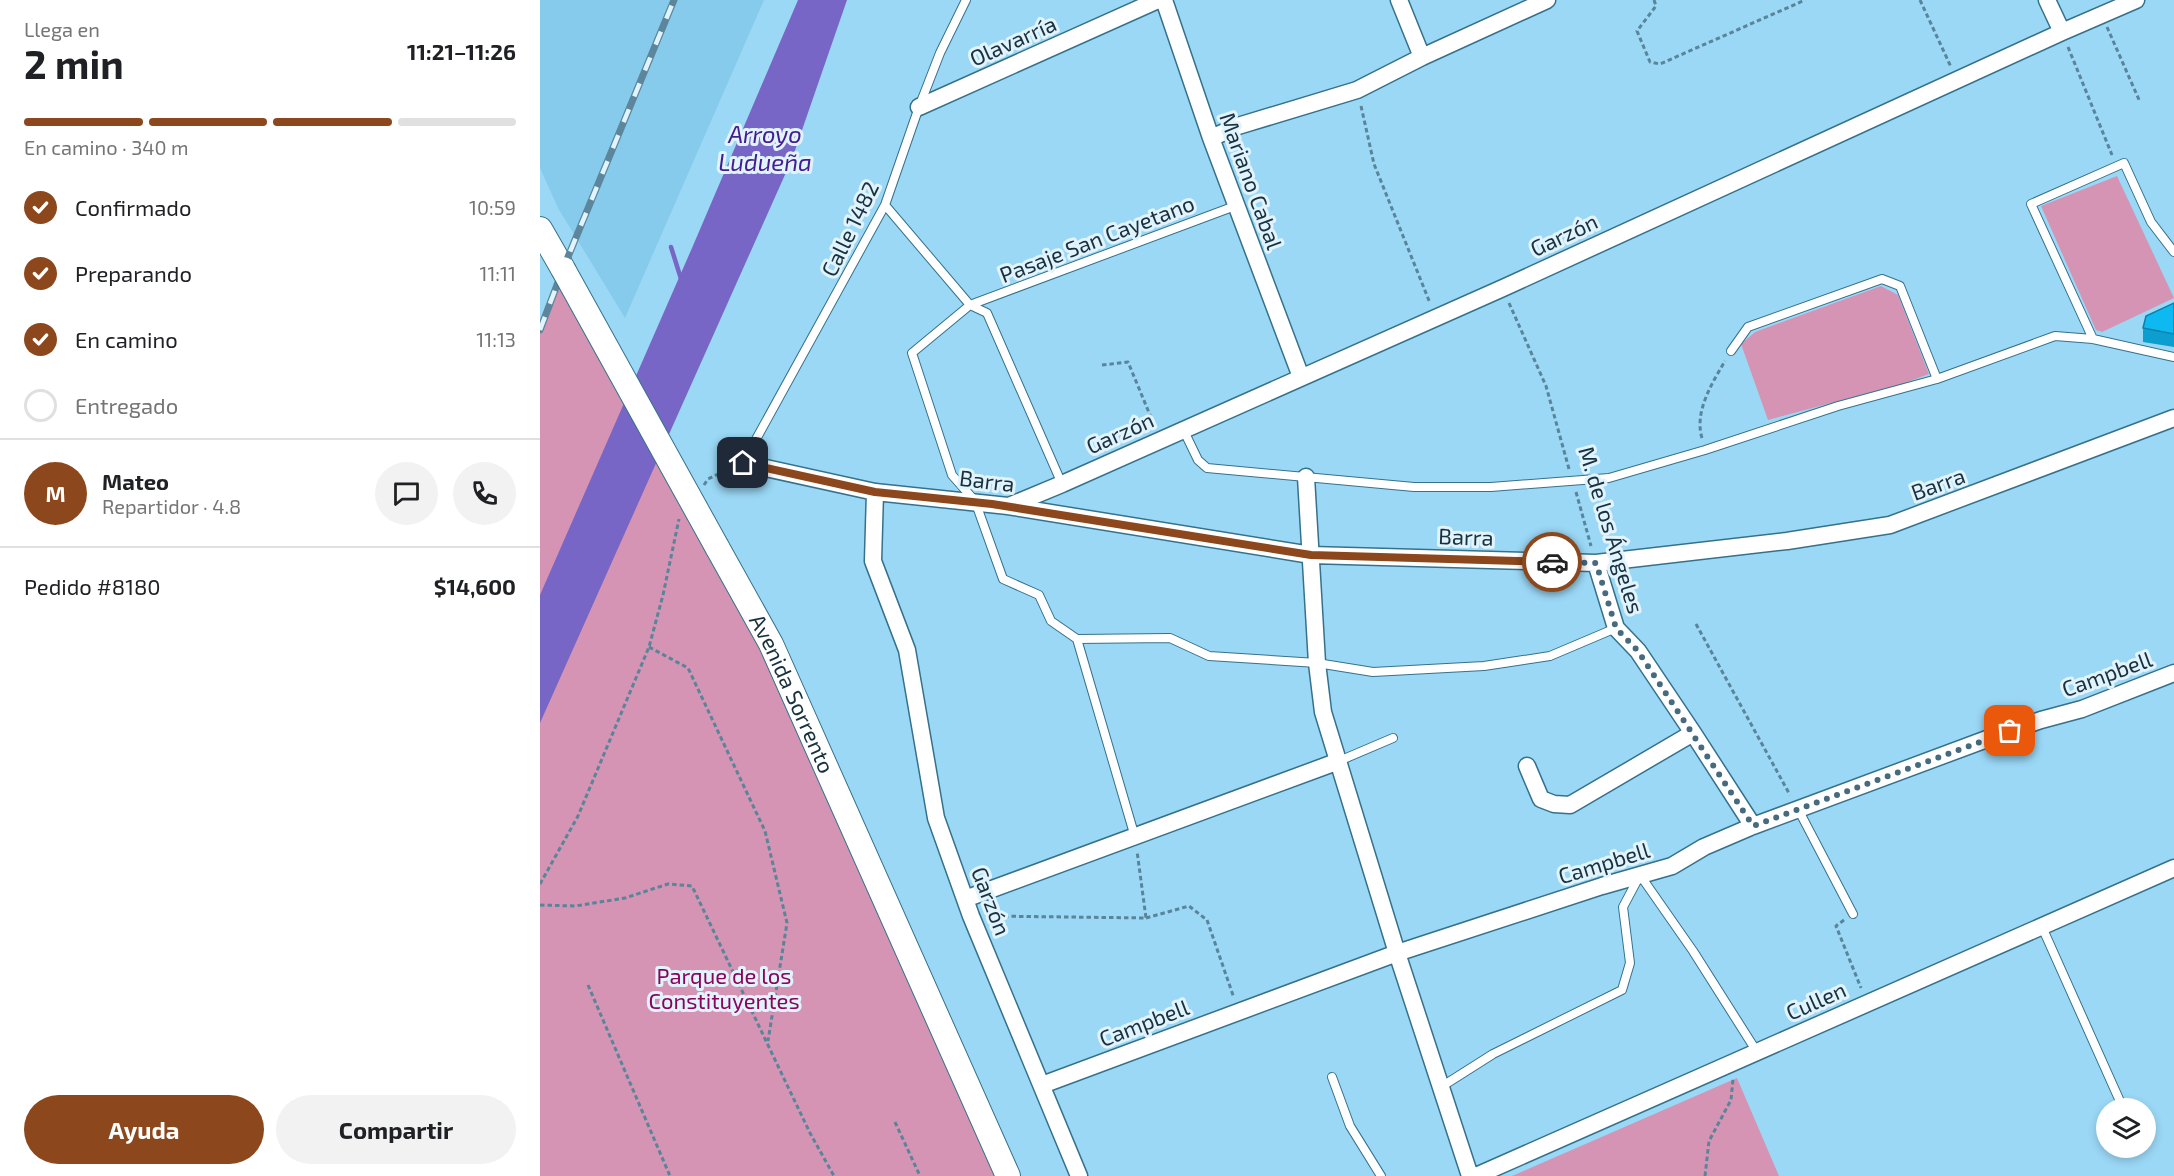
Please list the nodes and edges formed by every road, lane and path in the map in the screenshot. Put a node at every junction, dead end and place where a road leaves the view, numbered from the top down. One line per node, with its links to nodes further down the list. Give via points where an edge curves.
1 (966, 0): 17 (lane, Calle 1482)
2 (1158, 0): 17 (street, Olavarría)
3 (1164, 0): 18 (street, Mariano Cabal)
4 (1399, 0): 13 (street)
5 (1547, 0): 13 (street)
6 (1654, 0): 7 (path, via 1656,6 1637,31 1650,62 1660,64)
7 (1805, 0)
8 (1920, 0): 14 (path)
9 (2047, 0): 12 (street)
10 (2136, 0): 11 (street, Garzón)
11 (2102, 15): 12 (street, Garzón); 16 (path)
12 (2062, 32): 14 (street, Garzón); 19 (path)
13 (1422, 57): 15 (street)
14 (1957, 80): 24 (street, Garzón)
15 (1357, 90): 18 (street); 26 (path, via 1374,164)
16 (2140, 102)
17 (919, 107): 20 (lane, Calle 1482)
18 (1211, 138): 21 (street, Mariano Cabal)
19 (2117, 166): 23 (lane, via 2124,164 2151,222); 27 (lane, via 2031,204)
20 (885, 205): 25 (lane, Pasaje San Cayetano); 37 (lane, Calle 1482)
21 (1236, 206): 25 (lane, Pasaje San Cayetano); 31 (street, Mariano Cabal)
22 (540, 229): 85 (main road, Avenida Sorrento, bridge, via 771,644)
23 (2174, 252)
24 (1503, 288): 26 (street, Garzón); 39 (path, M. de los Ángeles, via 1546,386)
25 (970, 305): 40 (lane, Pasaje San Cayetano, via 987,313); 43 (lane, via 912,353 951,475)
26 (1436, 317): 31 (street, Garzón)
27 (2093, 339): 29 (lane); 32 (lane, via 2055,336)
28 (1731, 351): 32 (lane, via 1748,327 1882,279 1900,286); 36 (path, via 1708,390 1699,429)
29 (2174, 357)
30 (1102, 365): 35 (path, via 1128,362)
31 (1301, 377): 34 (street, Garzón)
32 (1937, 379): 36 (lane, via 1838,406)
33 (2174, 418): 47 (street, Barra, via 1890,525)
34 (1183, 429): 35 (street, Garzón); 38 (lane, via 1198,460 1208,468)
35 (1161, 439): 40 (street, Garzón)
36 (1705, 450): 39 (lane, via 1609,478)
37 (743, 463): 41 (path, via 708,479); 42 (street, Barra)
38 (1306, 477): 39 (lane, via 1414,487 1491,487); 46 (street)
39 (1572, 479): 47 (path, M. de los Ángeles)
40 (1062, 484): 44 (street, Garzón)
41 (702, 487)
42 (875, 492): 43 (street, Barra); 64 (street, Garzón, via 873,561 908,650 936,818)
43 (975, 501): 44 (street, Barra); 50 (lane, via 1003,579 1039,595 1051,621)
44 (1008, 506): 46 (street, Barra)
45 (685, 511): 51 (path, via 679,519)
46 (1311, 555): 47 (street, Barra); 52 (street)
47 (1596, 563): 49 (street, M. de los Ángeles)
48 (1696, 624): 58 (path)
49 (1616, 628): 52 (lane, via 1550,656 1484,666 1373,672); 54 (street, M. de los Ángeles, via 1638,651)
50 (1077, 639): 52 (lane, via 1170,638 1209,656); 60 (lane)
51 (648, 646): 63 (path, via 578,816); 74 (path, via 688,668 765,831 787,923)
52 (1317, 663): 56 (street, via 1323,712)
53 (2174, 673): 58 (street, Campbell, via 2082,710 2032,723)
54 (1693, 733): 57 (street, via 1570,805 1541,799); 59 (street, M. de los Ángeles)
55 (1393, 738): 56 (lane)
56 (1340, 761): 60 (street); 70 (street)
57 (1527, 766)
58 (1798, 809): 59 (street, Campbell); 66 (lane)
59 (1753, 826): 62 (street, Campbell, via 1672,866)
60 (1135, 837): 64 (street); 68 (path)
61 (2174, 868): 69 (street, Cullen)
62 (1640, 875): 70 (street, Campbell); 75 (lane); 79 (lane, via 1623,907 1630,963 1622,990 1493,1054)
63 (540, 884)
64 (965, 899): 67 (street, Garzón)
65 (540, 905): 74 (path, via 575,906 625,898 668,884 692,886)
66 (1853, 914): 72 (path, via 1836,926)
67 (971, 916): 68 (path); 78 (street, Garzón)
68 (1146, 918): 73 (path, via 1189,906 1207,920)
69 (2042, 927): 72 (street, Cullen); 80 (lane)
70 (1397, 953): 73 (street, Campbell); 79 (street)
71 (588, 985): 82 (path)
72 (1868, 1003): 75 (street, Cullen)
73 (1238, 1011): 78 (street, Campbell)
74 (768, 1041): 83 (path)
75 (1757, 1052): 76 (street, Cullen)
76 (1735, 1062): 89 (street, Cullen); 90 (path, via 1731,1100 1709,1141)
77 (1332, 1077): 87 (lane, via 1350,1126)
78 (1042, 1085): 86 (street, Garzón)
79 (1441, 1087): 88 (street)
80 (2119, 1098)
81 (895, 1122): 84 (path)
82 (670, 1176)
83 (834, 1176)
84 (920, 1176)
85 (1008, 1176)
86 (1079, 1176)
87 (1381, 1176)
88 (1470, 1176)
89 (1476, 1176)
90 (1705, 1176)

